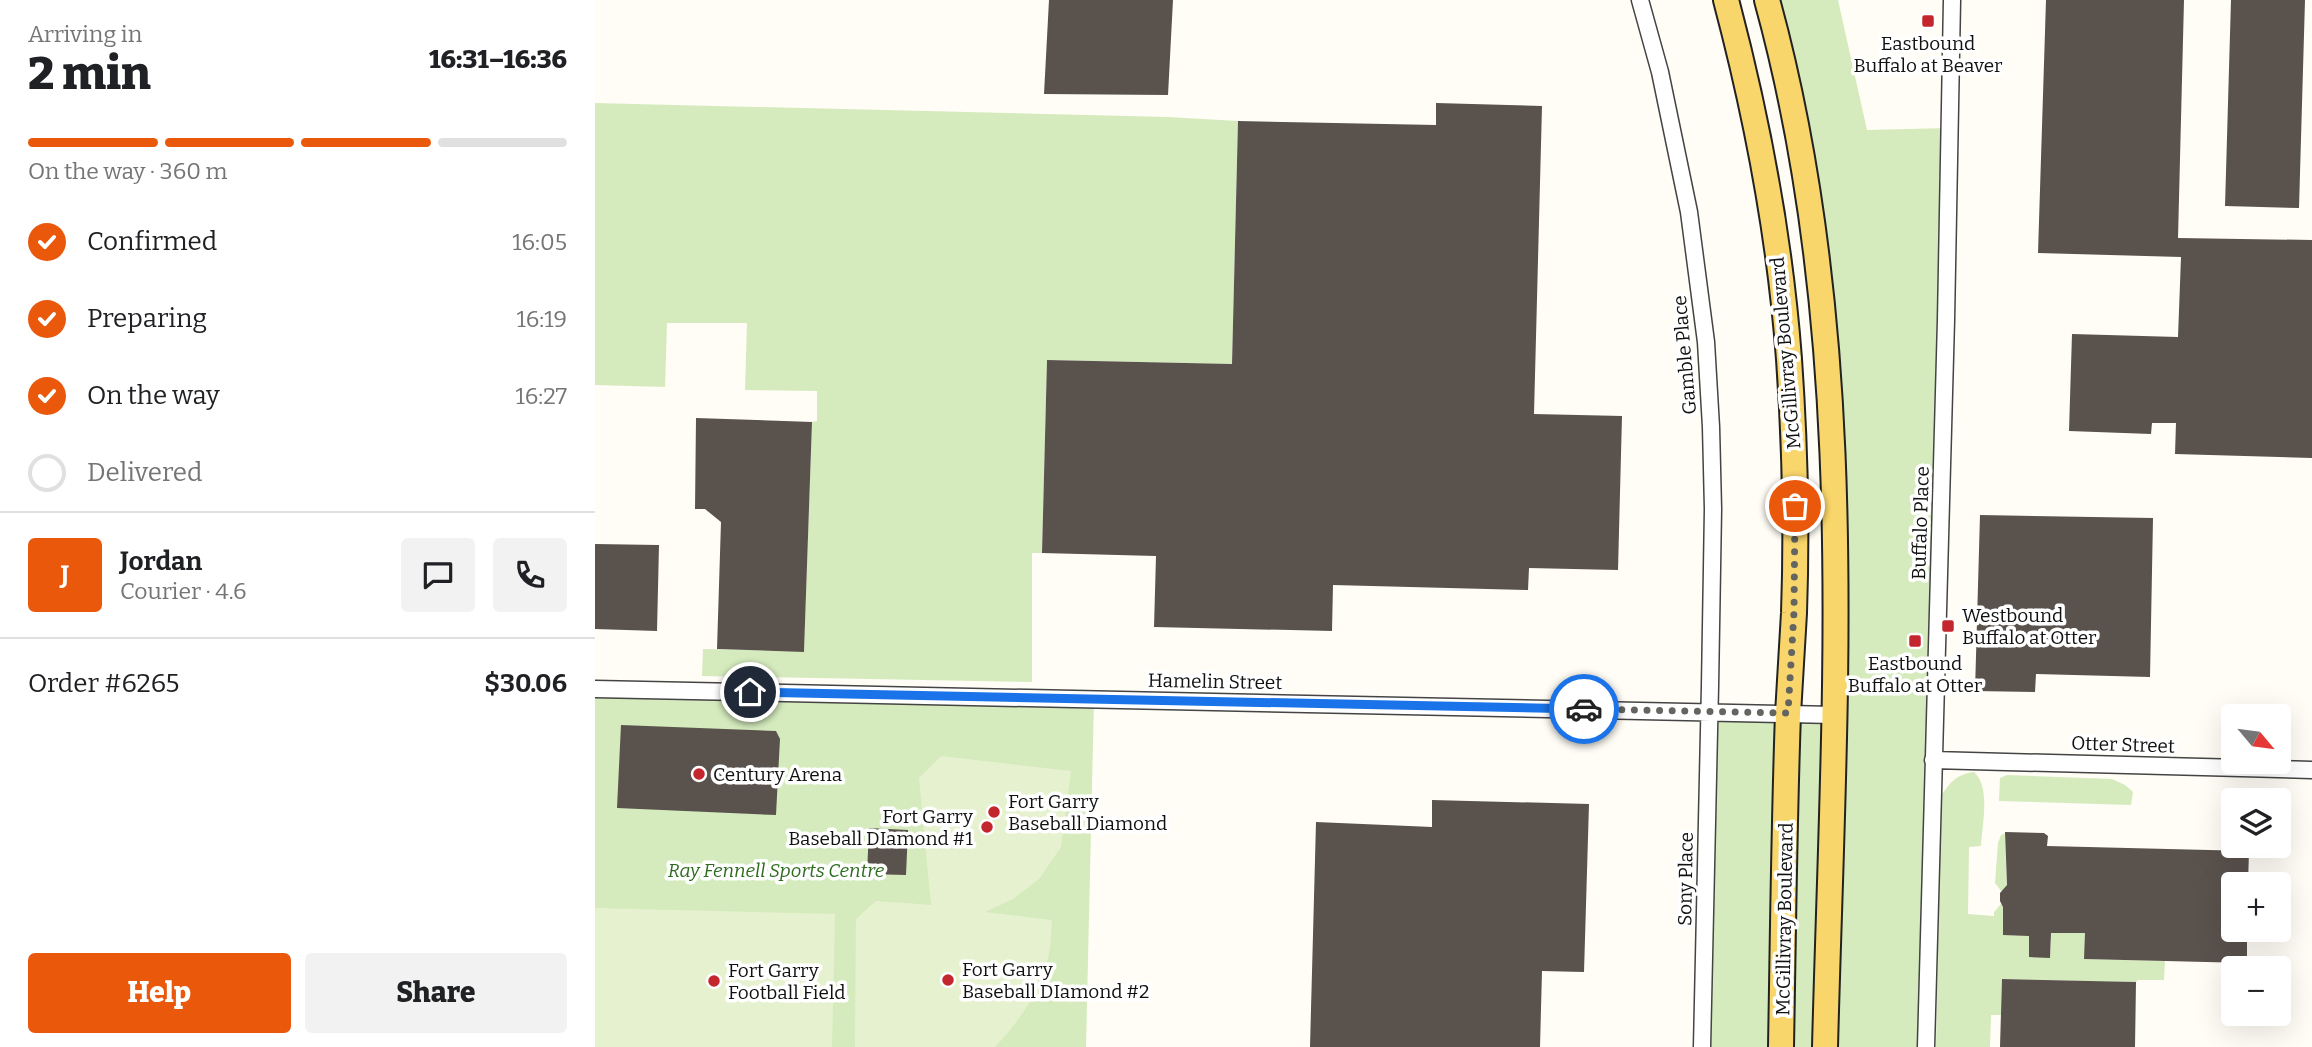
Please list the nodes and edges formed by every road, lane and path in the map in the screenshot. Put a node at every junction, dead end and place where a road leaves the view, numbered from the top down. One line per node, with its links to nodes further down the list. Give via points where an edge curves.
1 (1640, 0): 6 (street, Gamble Place, via 1689,212 1706,342 1713,509)
2 (1726, 0): 7 (main road, McGillivray Boulevard, via 1768,188 1787,333 1795,506)
3 (1767, 0): 8 (main road, McGillivray Boulevard, via 1794,115 1826,321 1835,480)
4 (1952, 0): 9 (street, Buffalo Place)
5 (595, 689): 6 (street, Hamelin Street)
6 (1710, 712): 7 (street, Hamelin Street); 11 (street, Sony Place)
7 (1788, 713): 8 (street, Hamelin Street); 12 (main road, McGillivray Boulevard)
8 (1833, 715): 13 (main road, McGillivray Boulevard)
9 (1933, 760): 10 (street, Otter Street); 14 (street, Buffalo Place)
10 (2312, 770)
11 (1702, 1047)
12 (1781, 1047)
13 (1825, 1047)
14 (1926, 1047)

